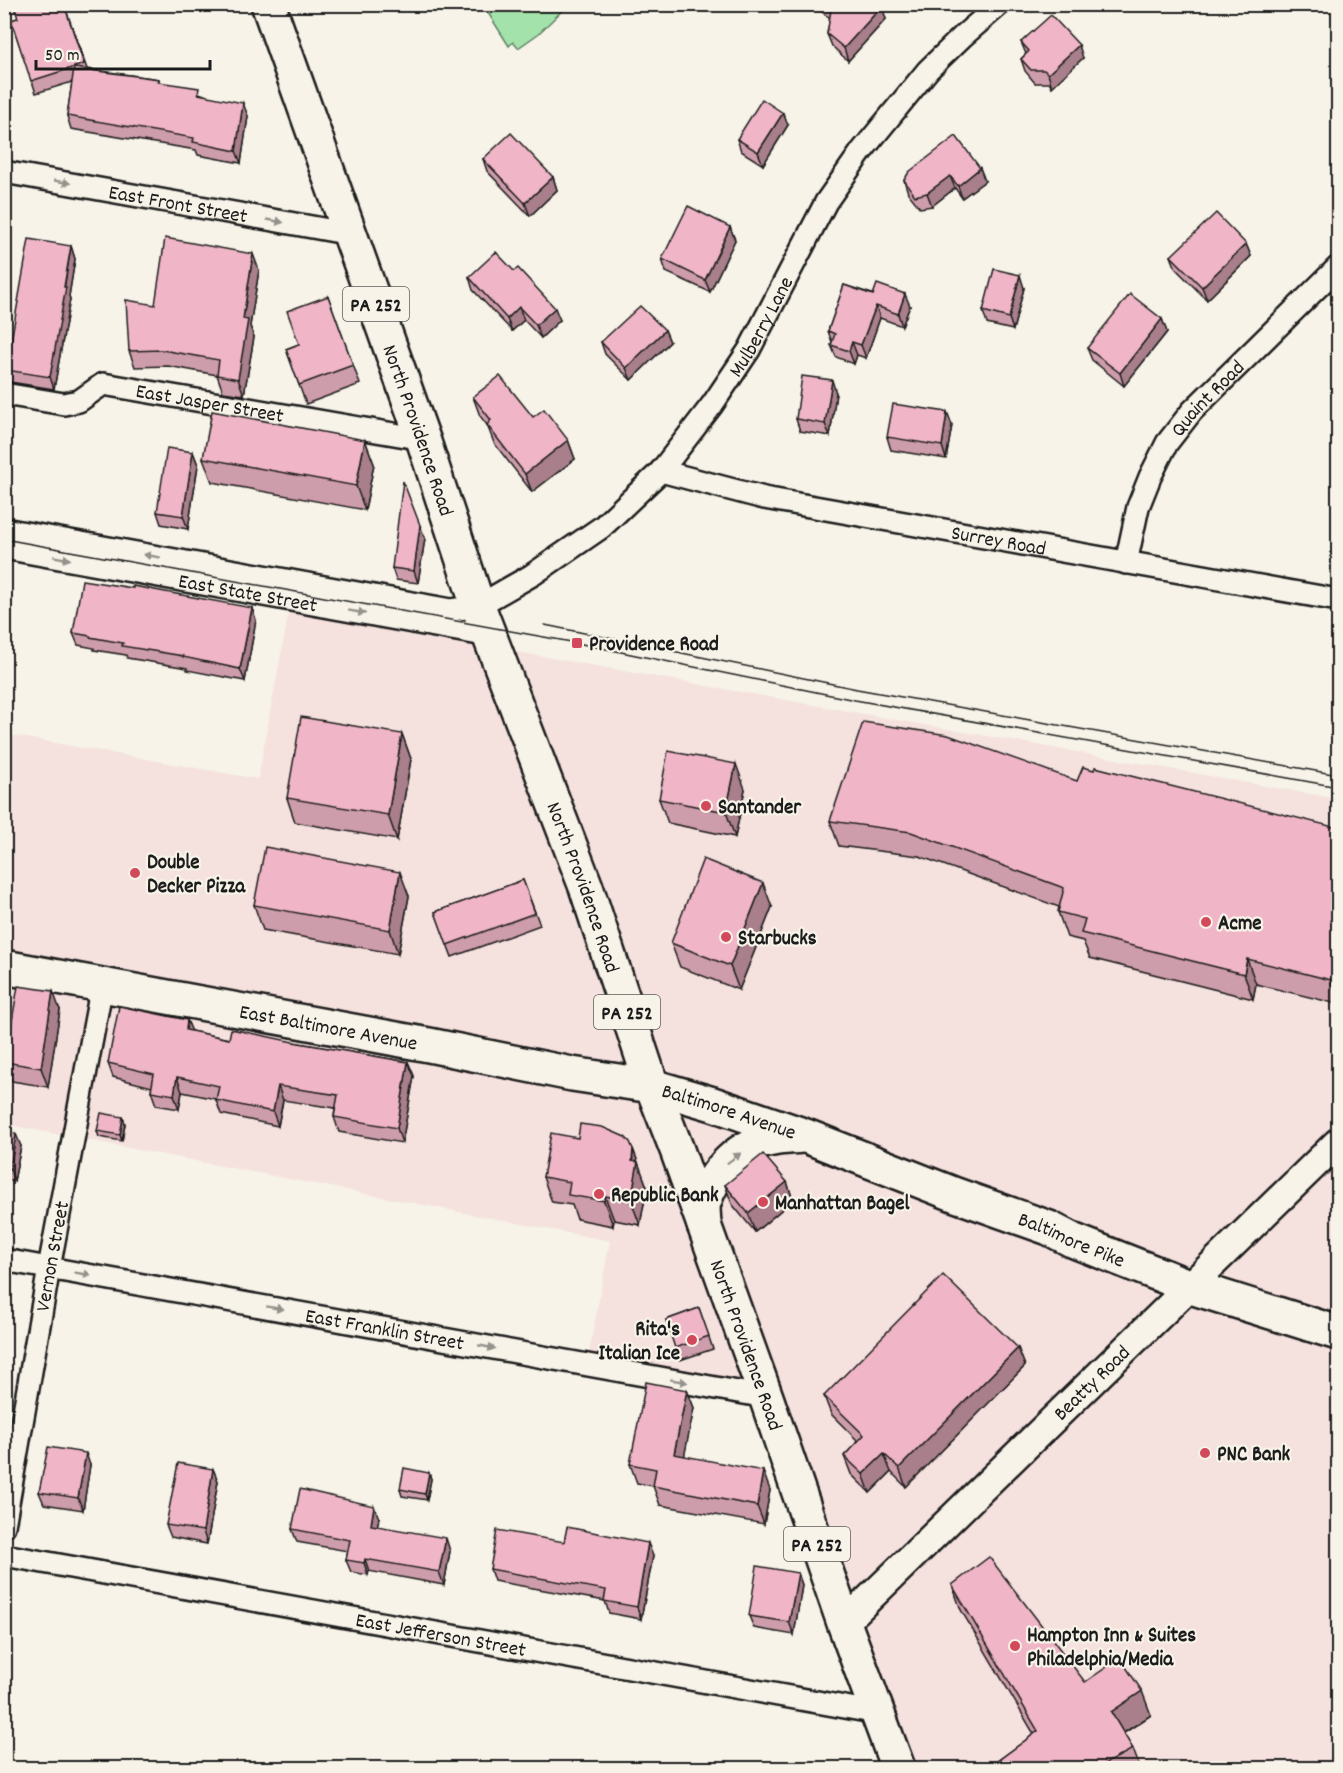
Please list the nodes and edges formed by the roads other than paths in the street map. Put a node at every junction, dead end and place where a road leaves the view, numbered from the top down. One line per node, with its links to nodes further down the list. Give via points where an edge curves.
1 (268, 4): 4 (main road, North Providence Road / PA 252)
2 (999, 4): 8 (street, Mulberry Lane, via 928,70 861,152 826,202 748,350)
3 (5, 173): 4 (street, East Front Street, one-way to 4)
4 (351, 234): 7 (main road, North Providence Road / PA 252)
5 (1338, 267): 11 (street, Quaint Road, via 1192,411 1167,443 1138,507)
6 (4, 394): 7 (street, East Jasper Street, via 64,404 79,401 103,384)
7 (423, 439): 13 (main road, North Providence Road / PA 252)
8 (662, 471): 11 (street, Surrey Road, via 764,498); 13 (street, Mulberry Lane, via 602,527)
9 (4, 530): 13 (street, East State Street, one-way to 9, via 451,610)
10 (4, 548): 14 (street, East State Street, one-way to 14)
11 (1126, 563): 12 (street, Surrey Road)
12 (1338, 600)
13 (478, 606): 14 (main road, North Providence Road / PA 252)
14 (490, 636): 17 (main road, North Providence Road / PA 252, via 586,887)
15 (4, 967): 16 (main road, East Baltimore Avenue)
16 (102, 985): 17 (main road, East Baltimore Avenue); 22 (street, Vernon Street)
17 (652, 1086): 18 (main road, Baltimore Avenue); 20 (main road, North Providence Road / PA 252)
18 (806, 1136): 20 (main road, one-way to 18, via 704,1204 720,1170 733,1158 771,1139); 23 (main road, Baltimore Pike, via 1049,1228)
19 (1338, 1142): 23 (street, Beatty Road)
20 (704, 1227): 25 (main road, North Providence Road / PA 252)
21 (4, 1260): 22 (street, East Franklin Street)
22 (49, 1268): 25 (street, East Franklin Street, one-way to 25); 26 (street, Vernon Street)
23 (1191, 1287): 24 (main road, Baltimore Pike); 28 (street, Beatty Road)
24 (1338, 1334)
25 (766, 1396): 28 (main road, North Providence Road / PA 252)
26 (4, 1526)
27 (4, 1555): 29 (street, East Jefferson Street)
28 (844, 1623): 29 (main road, North Providence Road / PA 252)
29 (878, 1713): 30 (main road, North Providence Road / PA 252)
30 (898, 1768)

